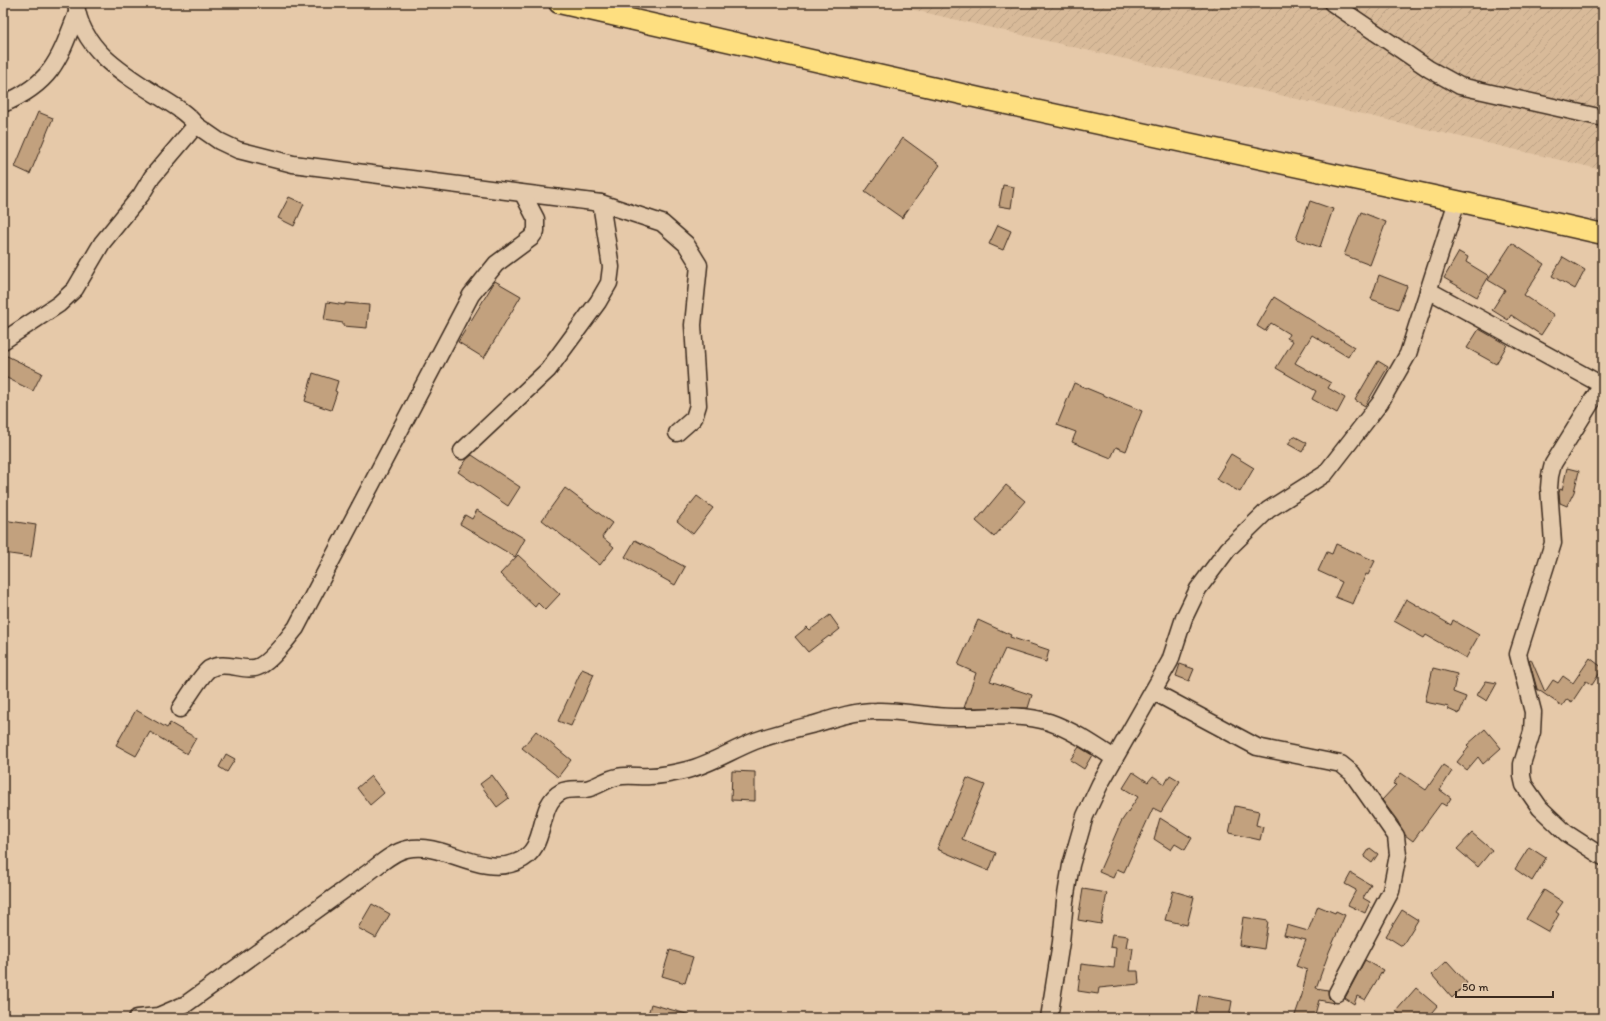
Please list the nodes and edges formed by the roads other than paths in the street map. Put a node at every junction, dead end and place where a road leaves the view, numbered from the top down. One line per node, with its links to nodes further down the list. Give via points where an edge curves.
1 (559, 3): 8 (main road, via 988,100)
2 (1332, 3): 5 (street, via 1428,69 1460,86)
3 (76, 8): 4 (street, via 62,51 43,80 23,95); 6 (street, via 84,30 109,62 129,78 178,108)
4 (3, 104)
5 (1603, 118)
6 (196, 125): 7 (street, via 238,150 293,164); 12 (street, via 152,177 141,195 102,243 75,289 59,304)
7 (523, 194): 9 (street); 17 (street, via 536,219 536,230 531,238 496,264 471,295 296,628 259,667 243,668 223,664 208,669)
8 (1457, 201): 10 (main road); 11 (street)
9 (601, 203): 14 (street, via 662,223 686,244 699,265 694,325 698,406 694,418); 15 (street, via 611,267 609,283 548,370)
10 (1603, 234)
11 (1428, 290): 13 (street); 16 (street, via 1408,354 1380,404 1324,474 1268,510 1228,549 1198,589 1184,618 1170,661)
12 (3, 341)
13 (1602, 385): 19 (street, via 1553,464 1549,488 1553,543 1518,654 1533,712 1532,732 1522,764 1524,785 1540,808 1566,833)
14 (677, 433)
15 (462, 451)
16 (1154, 692): 18 (street); 20 (street, via 1257,747 1341,764 1352,773 1396,836 1398,855 1390,891)
17 (180, 708)
18 (1114, 758): 21 (street, via 1093,744 1049,722 1026,717 955,717 862,712 755,741 688,770 651,776 616,777 586,789 566,790 560,792 550,803 534,848 528,856 514,863 496,866 434,850 407,849 395,854 365,875 186,1004 158,1016); 22 (street, via 1085,816 1071,865 1062,942)
19 (1603, 857)
20 (1336, 993)
21 (137, 1018)
22 (1049, 1018)

